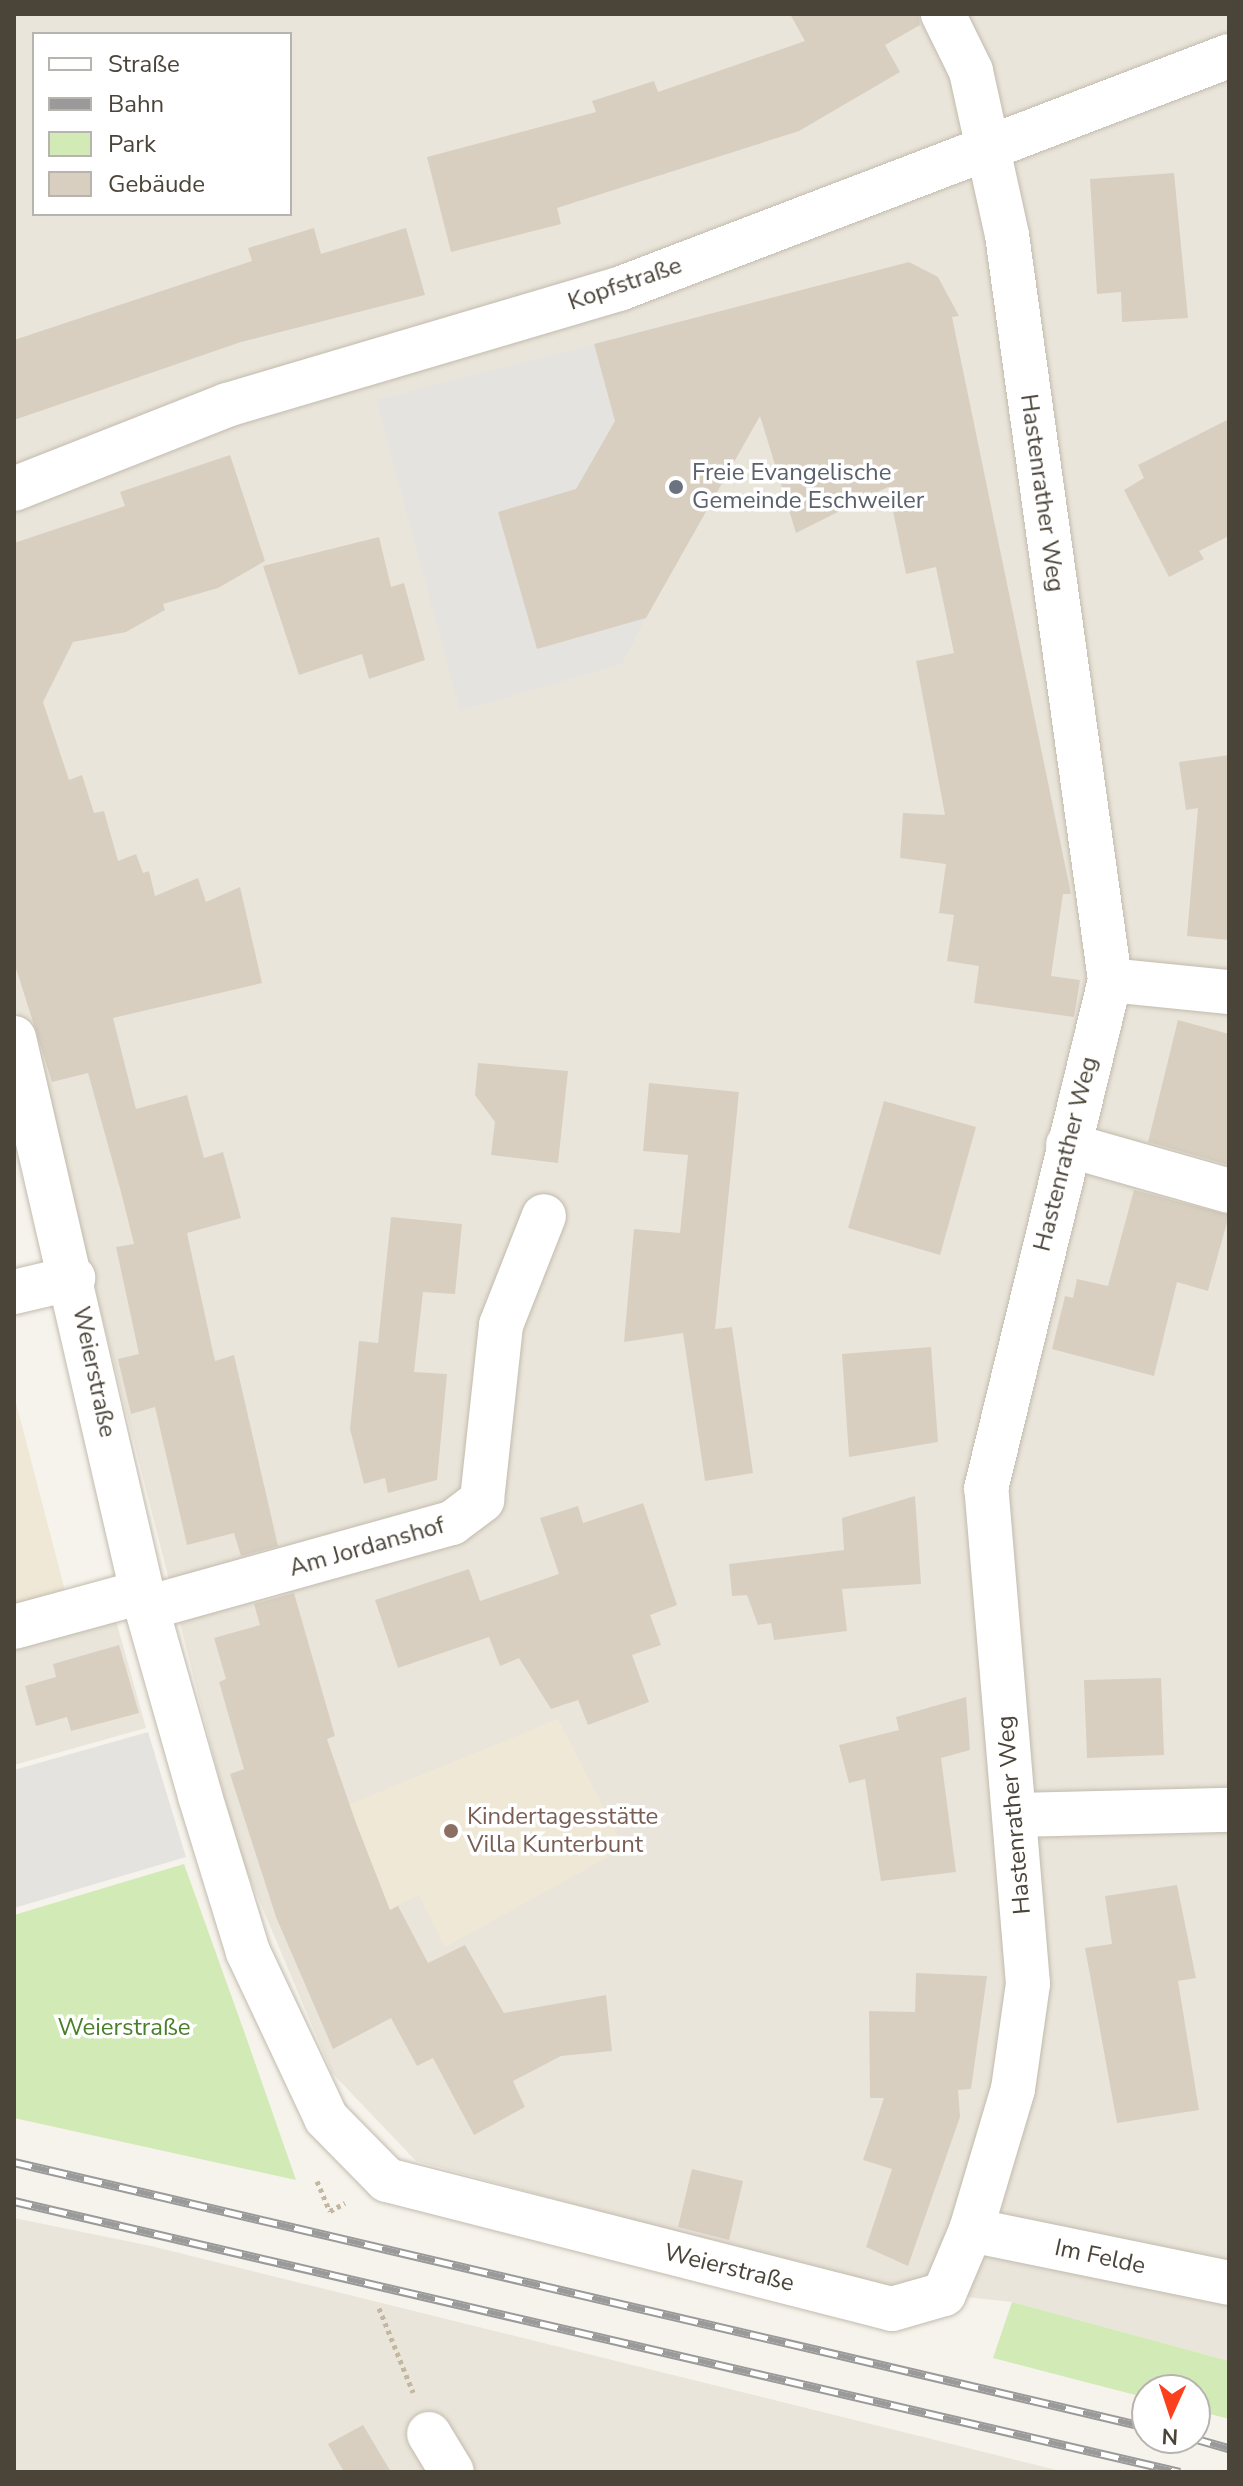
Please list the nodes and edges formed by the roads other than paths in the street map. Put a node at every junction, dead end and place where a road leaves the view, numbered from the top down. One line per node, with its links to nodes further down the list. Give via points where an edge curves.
1 (943, 14): 3 (street, Hastenrather Weg, via 971,71)
2 (1229, 56): 3 (street, Kopfstraße)
3 (988, 147): 4 (street, Kopfstraße, via 619,289 227,405); 5 (street, Hastenrather Weg, via 1007,235)
4 (14, 489)
5 (1110, 980): 6 (street); 8 (street, Hastenrather Weg)
6 (1229, 992)
7 (14, 1038): 11 (street, Weierstraße)
8 (1068, 1145): 9 (street); 16 (street, Hastenrather Weg, via 986,1489 989,1572)
9 (1229, 1191)
10 (544, 1216): 13 (street, Am Jordanshof, via 501,1325 482,1500 452,1523)
11 (73, 1278): 12 (street); 13 (street, Weierstraße)
12 (14, 1292)
13 (145, 1600): 14 (street, Am Jordanshof); 19 (street, Weierstraße, via 248,1952 326,2118 387,2180 892,2309)
14 (14, 1627)
15 (1229, 1810): 16 (street)
16 (1018, 1815): 17 (street, Hastenrather Weg, via 1028,1984 1013,2089)
17 (971, 2230): 18 (street, Im Felde); 19 (street, Hastenrather Weg)
18 (1229, 2283)
19 (944, 2294)
20 (429, 2434): 21 (street)
21 (452, 2472)

